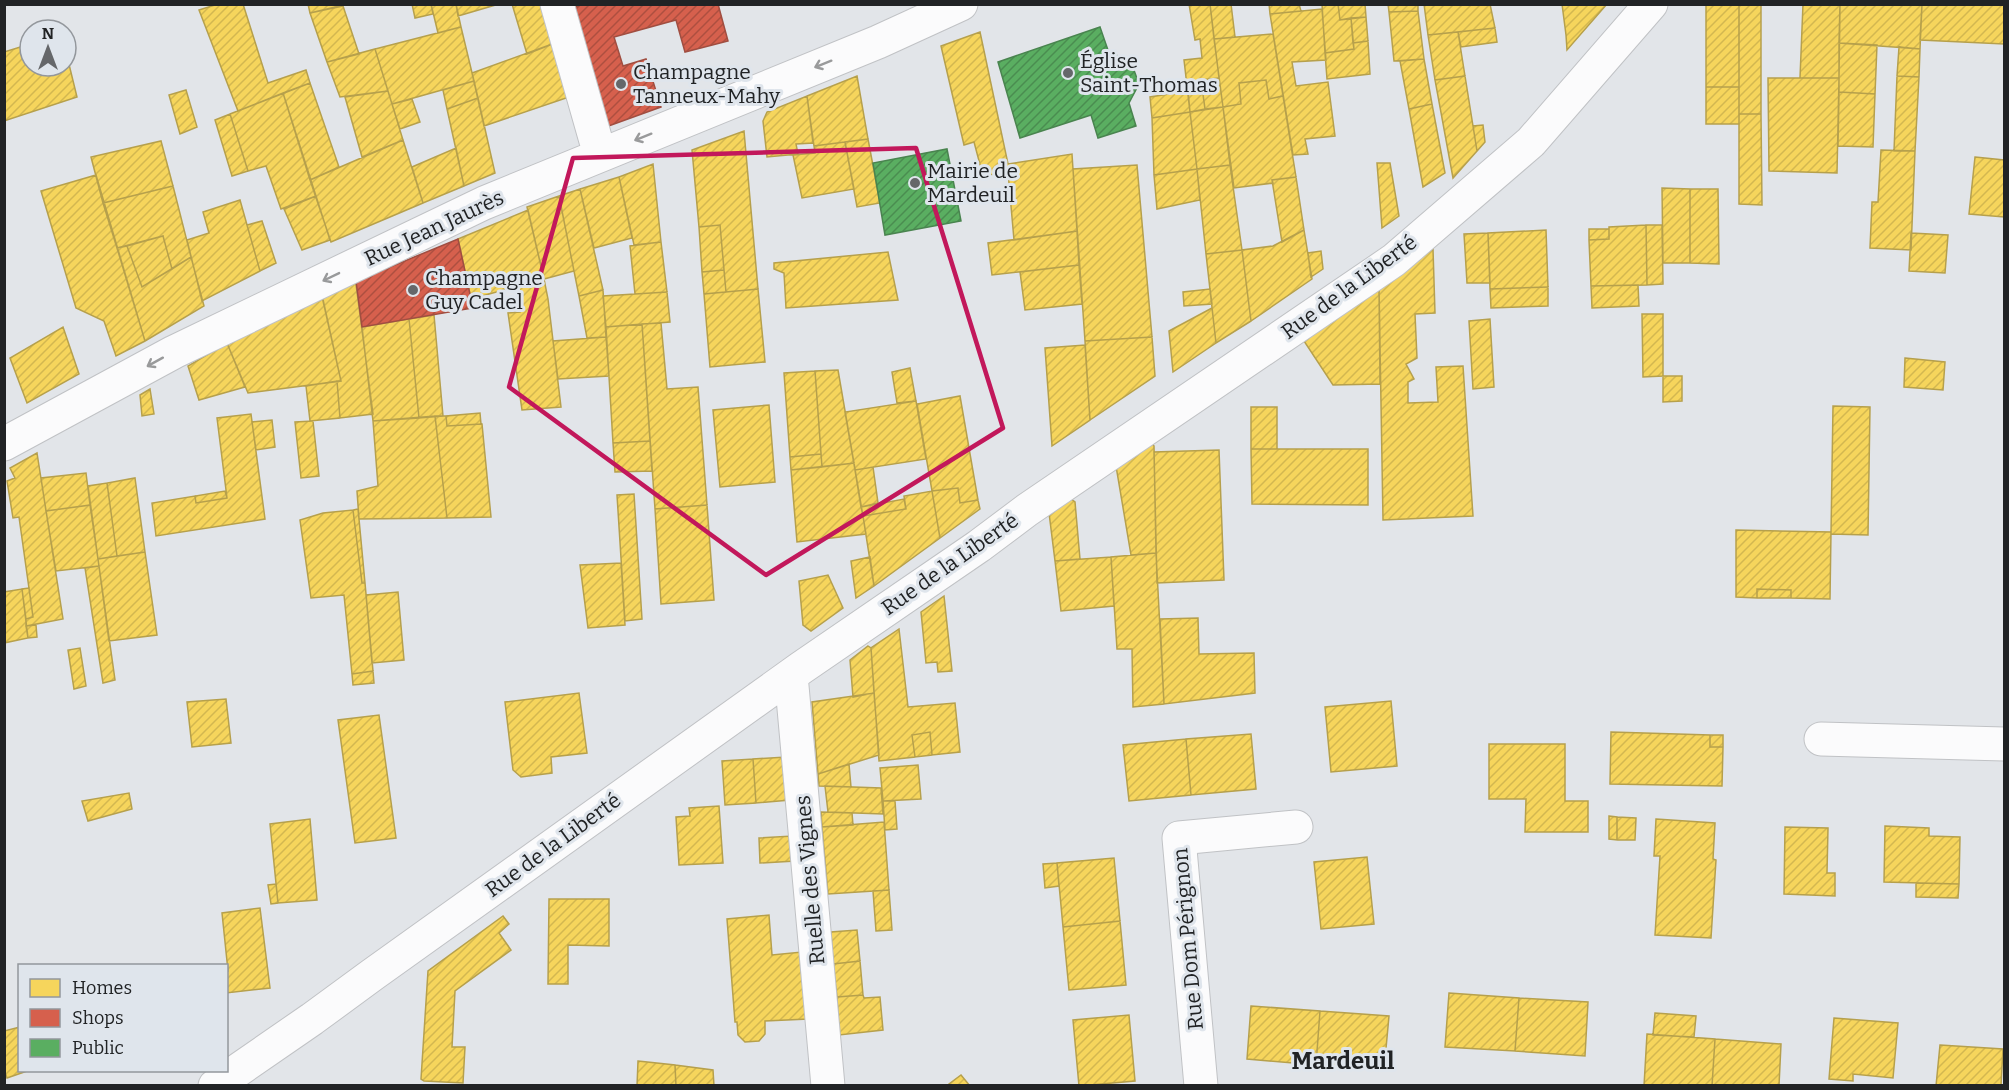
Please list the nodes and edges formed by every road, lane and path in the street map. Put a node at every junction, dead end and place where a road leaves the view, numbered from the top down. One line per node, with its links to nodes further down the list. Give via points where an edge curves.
1 (557, 4): 4 (street)
2 (961, 4): 4 (street, Rue Jean Jaurès, one-way to 4, via 878,42)
3 (1651, 4): 6 (street, Rue de la Liberté, via 1530,142 1394,260)
4 (600, 155): 5 (street, Rue Jean Jaurès, one-way to 5, via 484,203 185,346)
5 (4, 444)
6 (791, 675): 10 (street, Rue de la Liberté); 11 (street, Ruelle des Vignes)
7 (1821, 739): 8 (street)
8 (2004, 744)
9 (1296, 827): 12 (street, Rue Dom Pérignon, via 1179,838)
10 (215, 1086)
11 (828, 1086)
12 (1201, 1086)

